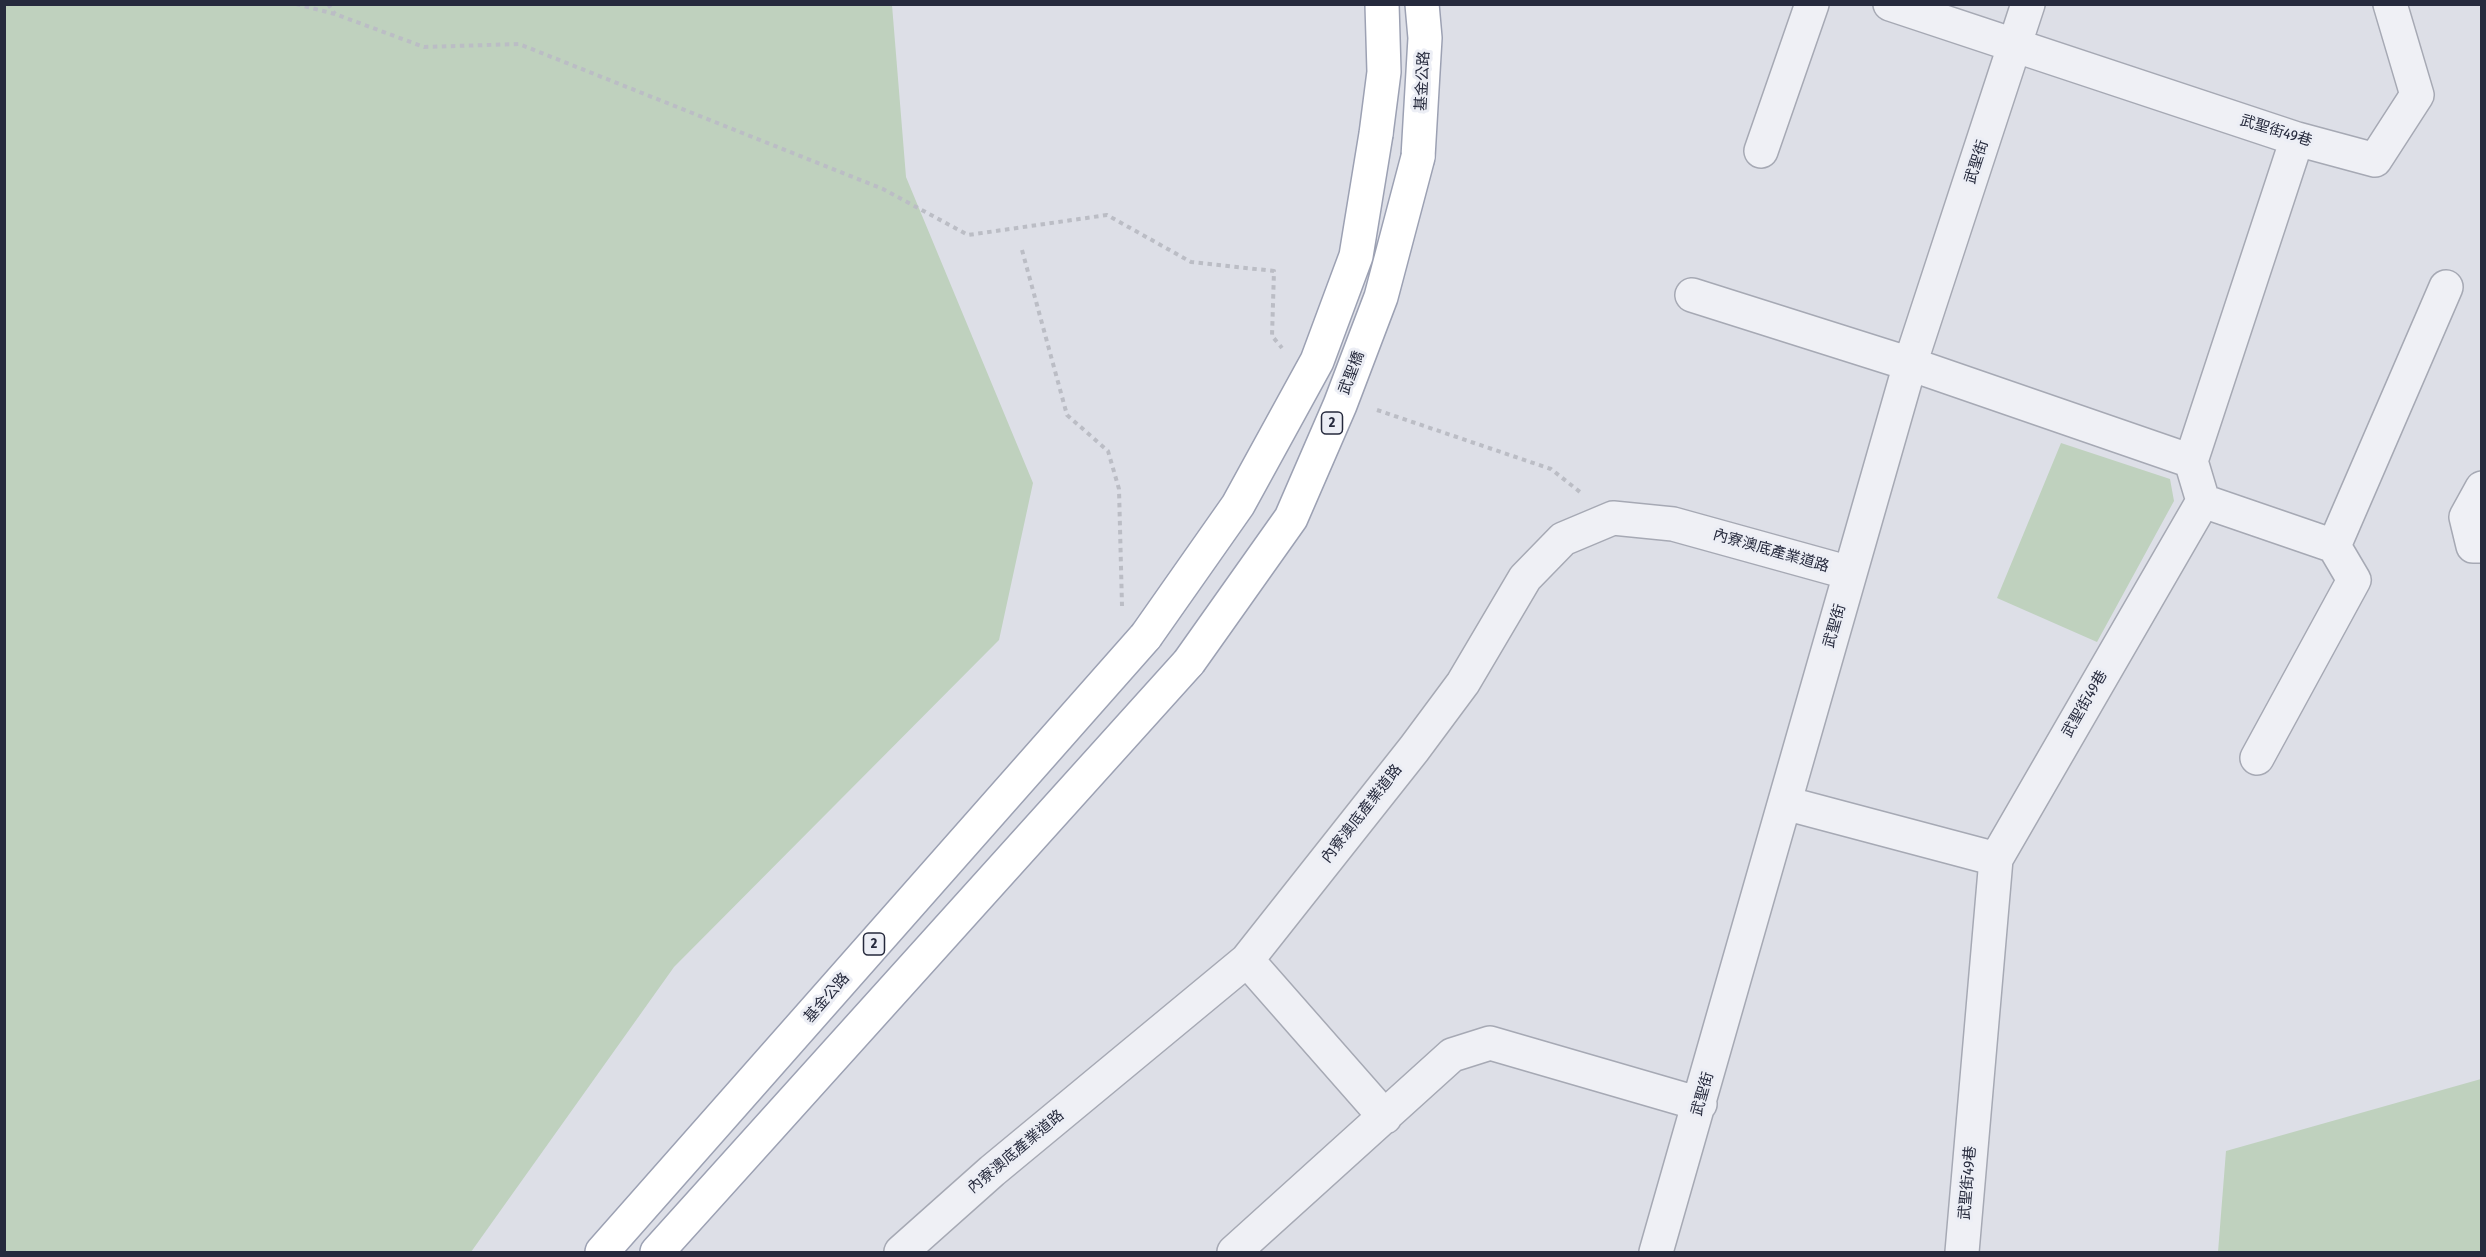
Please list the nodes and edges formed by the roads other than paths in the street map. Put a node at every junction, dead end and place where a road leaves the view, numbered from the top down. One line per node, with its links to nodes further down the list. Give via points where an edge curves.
1 (1382, 4): 26 (main road, 基金公路 / 2, bridge, via 1384,72 1356,256 1317,361 1238,505 1137,647)
2 (1422, 4): 10 (main road, 基金公路 / 2, via 1425,38)
3 (1812, 4): 9 (street)
4 (1890, 4): 7 (street, 武聖街49巷)
5 (2028, 4): 7 (street, 武聖街)
6 (2390, 4): 8 (street, 武聖街49巷, via 2417,95 2375,160)
7 (2015, 46): 8 (street, 武聖街49巷); 13 (street, 武聖街)
8 (2296, 139): 14 (street)
9 (1761, 151)
10 (1419, 157): 27 (main road, 武聖橋 / 2, bridge, via 1381,297 1341,405 1291,518 1189,663)
11 (2446, 287): 17 (street)
12 (1692, 295): 13 (street)
13 (1910, 364): 14 (street); 19 (street, 武聖街)
14 (2191, 461): 16 (street)
15 (2481, 488): 18 (street, via 2466,517)
16 (2203, 501): 17 (street); 22 (street, 武聖街49巷)
17 (2334, 546): 20 (street, via 2354,580)
18 (2477, 546)
19 (1850, 573): 21 (street, 武聖街); 23 (street, 內寮澳底產業道路, via 1673,524 1613,518 1563,538 1525,578 1463,683)
20 (2257, 758)
21 (1785, 802): 22 (street); 24 (street, 武聖街)
22 (1996, 859): 31 (street, 武聖街49巷)
23 (1247, 960): 25 (street); 28 (street, 內寮澳底產業道路, via 992,1171)
24 (1701, 1104): 25 (street, via 1490,1043 1452,1055); 30 (street, 武聖街)
25 (1385, 1117): 29 (street)
26 (602, 1252)
27 (657, 1252)
28 (901, 1252)
29 (1234, 1252)
30 (1656, 1252)
31 (1962, 1252)

